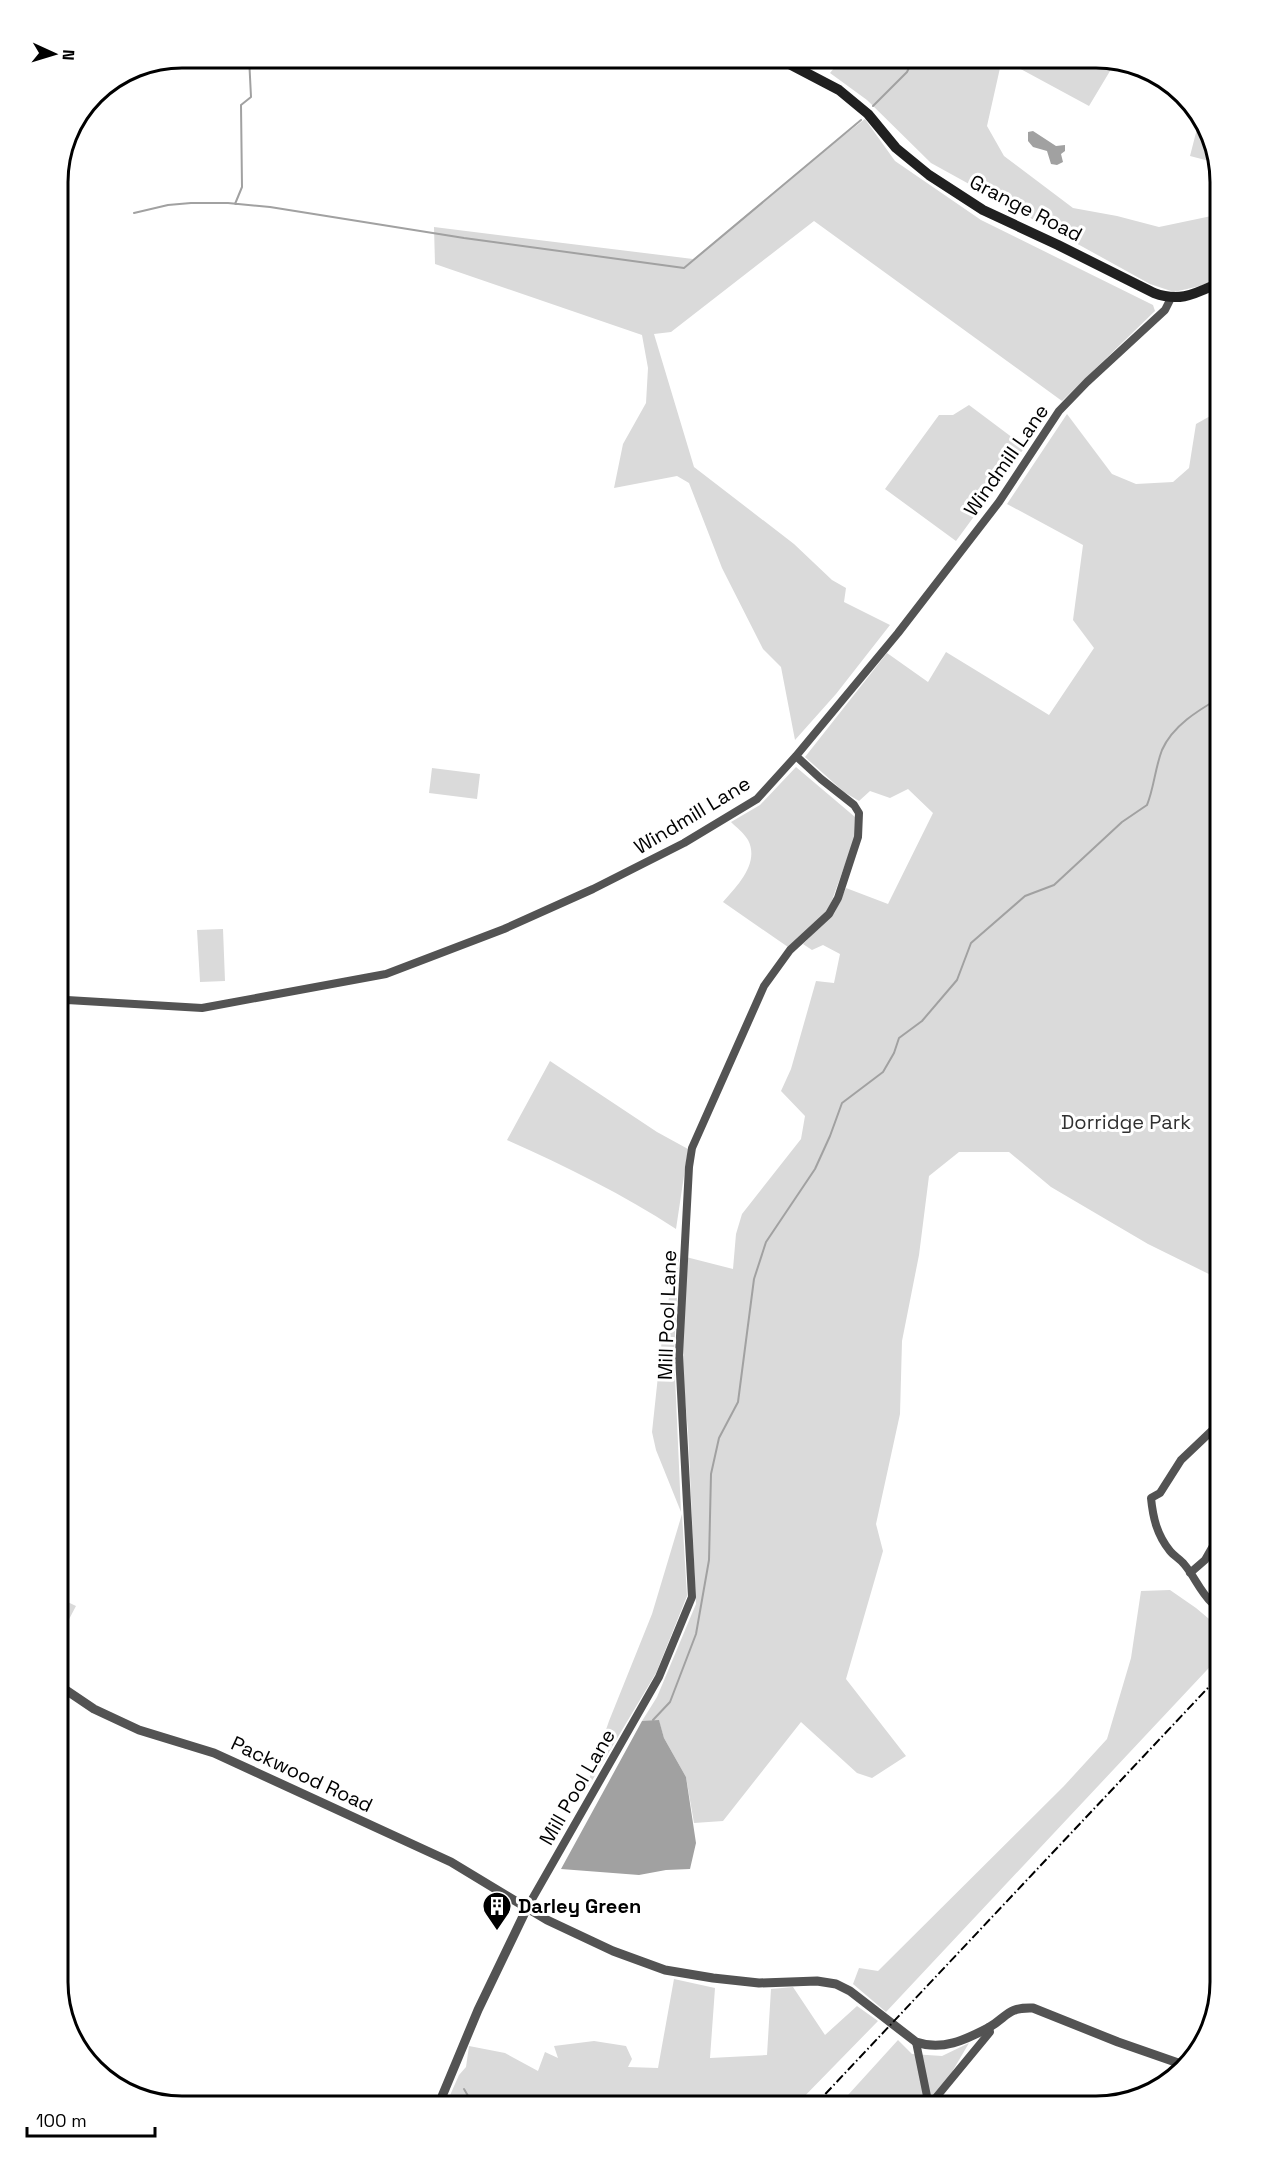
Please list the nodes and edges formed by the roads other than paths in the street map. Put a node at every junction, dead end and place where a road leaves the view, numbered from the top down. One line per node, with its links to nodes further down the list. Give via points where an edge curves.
1 (797, 68): 3 (main road, Grange Road, via 839,90 868,114 896,148 983,210)
2 (1210, 287): 3 (main road)
3 (1171, 298): 4 (street, Windmill Lane, via 1165,310 1059,411 999,502)
4 (796, 756): 5 (street, Windmill Lane, via 757,799 684,843 504,929 386,974 202,1008); 11 (street, Mill Pool Lane, via 854,805 860,827 838,898 829,914 790,950 764,986 692,1148 679,1355 692,1597 659,1677)
5 (68, 1000)
6 (1210, 1433): 8 (street, via 1180,1463 1160,1493 1151,1498 1158,1532)
7 (1210, 1551): 8 (street)
8 (1190, 1573): 9 (street)
9 (1210, 1601)
10 (68, 1691): 11 (street, Packwood Road, via 94,1709 140,1730 214,1753 413,1844)
11 (527, 1908): 13 (street, Packwood Road, via 577,1935 665,1970 729,1981 817,1981 843,1986); 15 (street)
12 (989, 2027): 13 (street, via 950,2045 928,2047); 14 (street, via 1008,2011 1033,2008); 17 (street, via 990,2032)
13 (916, 2042): 16 (street)
14 (1177, 2062)
15 (442, 2095)
16 (927, 2096)
17 (937, 2096)

